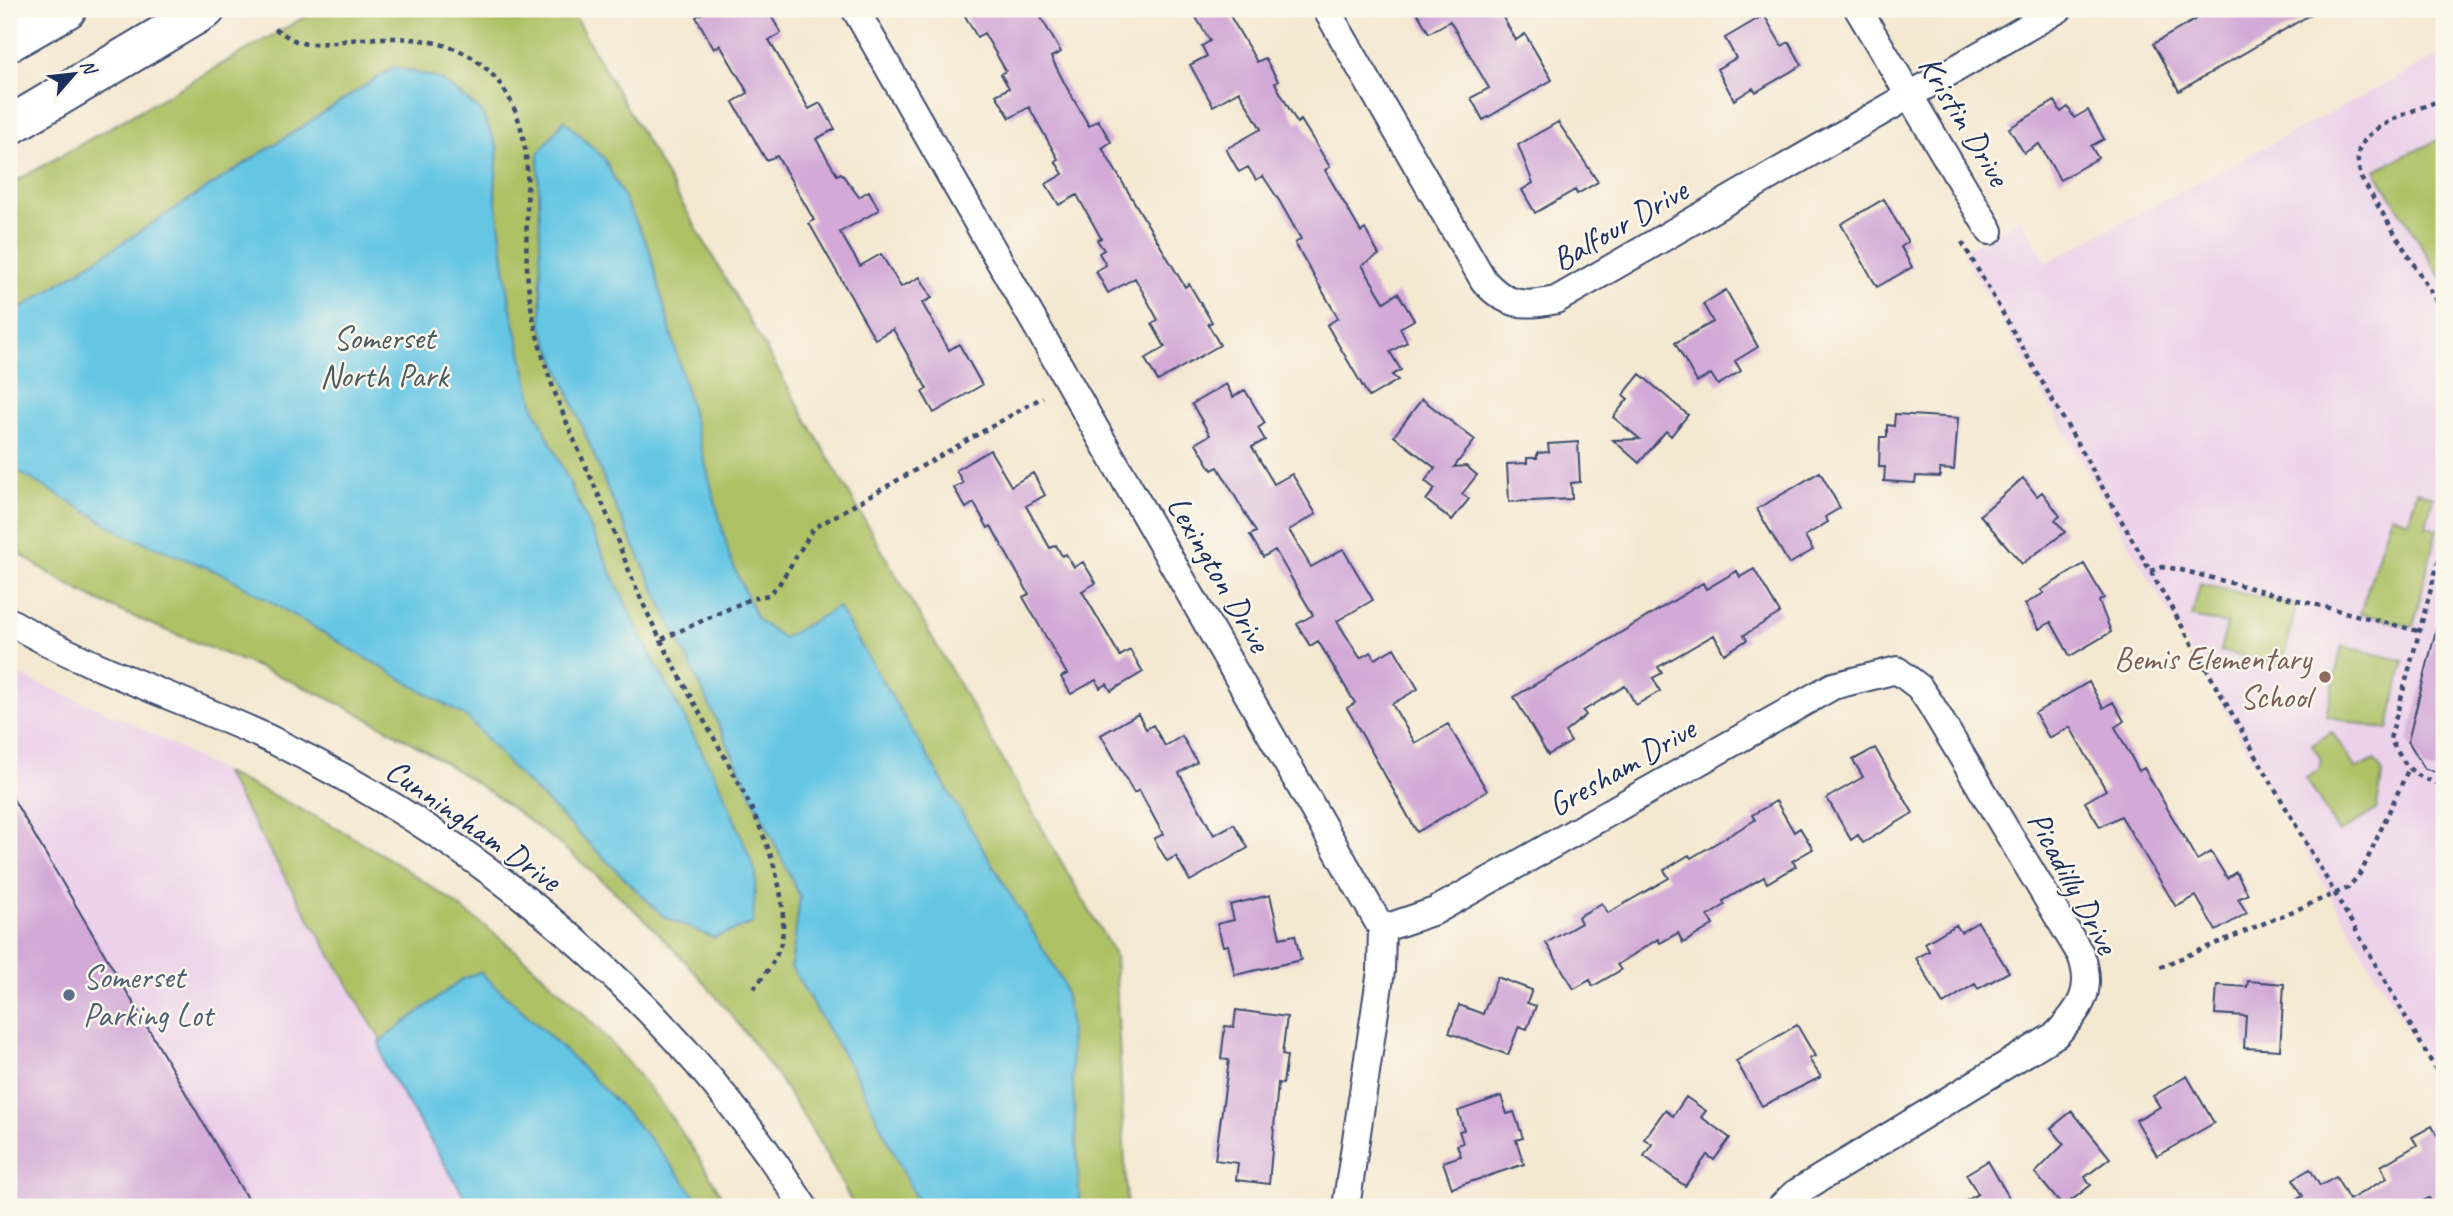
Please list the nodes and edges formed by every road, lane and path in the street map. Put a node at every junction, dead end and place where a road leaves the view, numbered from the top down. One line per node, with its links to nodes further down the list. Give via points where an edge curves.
1 (67, 9): 8 (main road)
2 (206, 9): 11 (main road)
3 (856, 9): 25 (street, Lexington Drive)
4 (1326, 9): 9 (street, Balfour Drive, via 1484,281 1509,303 1529,306 1556,300)
5 (1858, 9): 9 (street, Kristin Drive)
6 (2059, 9): 9 (street, Balfour Drive)
7 (275, 29): 20 (path, via 304,43 398,38 440,43 474,57 510,99 527,146 527,268 540,352 637,591)
8 (9, 42)
9 (1910, 95): 12 (street, Kristin Drive)
10 (2444, 99): 14 (path, via 2382,125 2357,154 2361,178)
11 (9, 126)
12 (1990, 231)
13 (1962, 242): 17 (path)
14 (2444, 314)
15 (1043, 397): 20 (path, via 814,528 778,586 768,594)
16 (2444, 541): 19 (path)
17 (2151, 571): 19 (path, via 2177,569); 24 (path)
18 (9, 621): 29 (street, Cunningham Drive, via 66,652 317,763 398,808 470,858 632,993 732,1105)
19 (2418, 631): 22 (path, via 2390,739)
20 (662, 639): 27 (path, via 734,772 772,865 783,930 775,958)
21 (1897, 670): 25 (street, Gresham Drive, via 1833,686 1435,911); 31 (street, Picadilly Drive, via 1919,687 1930,703 2081,954 2088,974 2084,995 2076,1013 2057,1034 1794,1194)
22 (2408, 770): 23 (path, via 2417,778); 24 (path, via 2361,871)
23 (2444, 785)
24 (2336, 895): 26 (path); 28 (path)
25 (1382, 929): 30 (street, via 1381,971)
26 (2160, 967)
27 (754, 988)
28 (2444, 1084)
29 (804, 1207)
30 (1346, 1207)
31 (1781, 1207)

